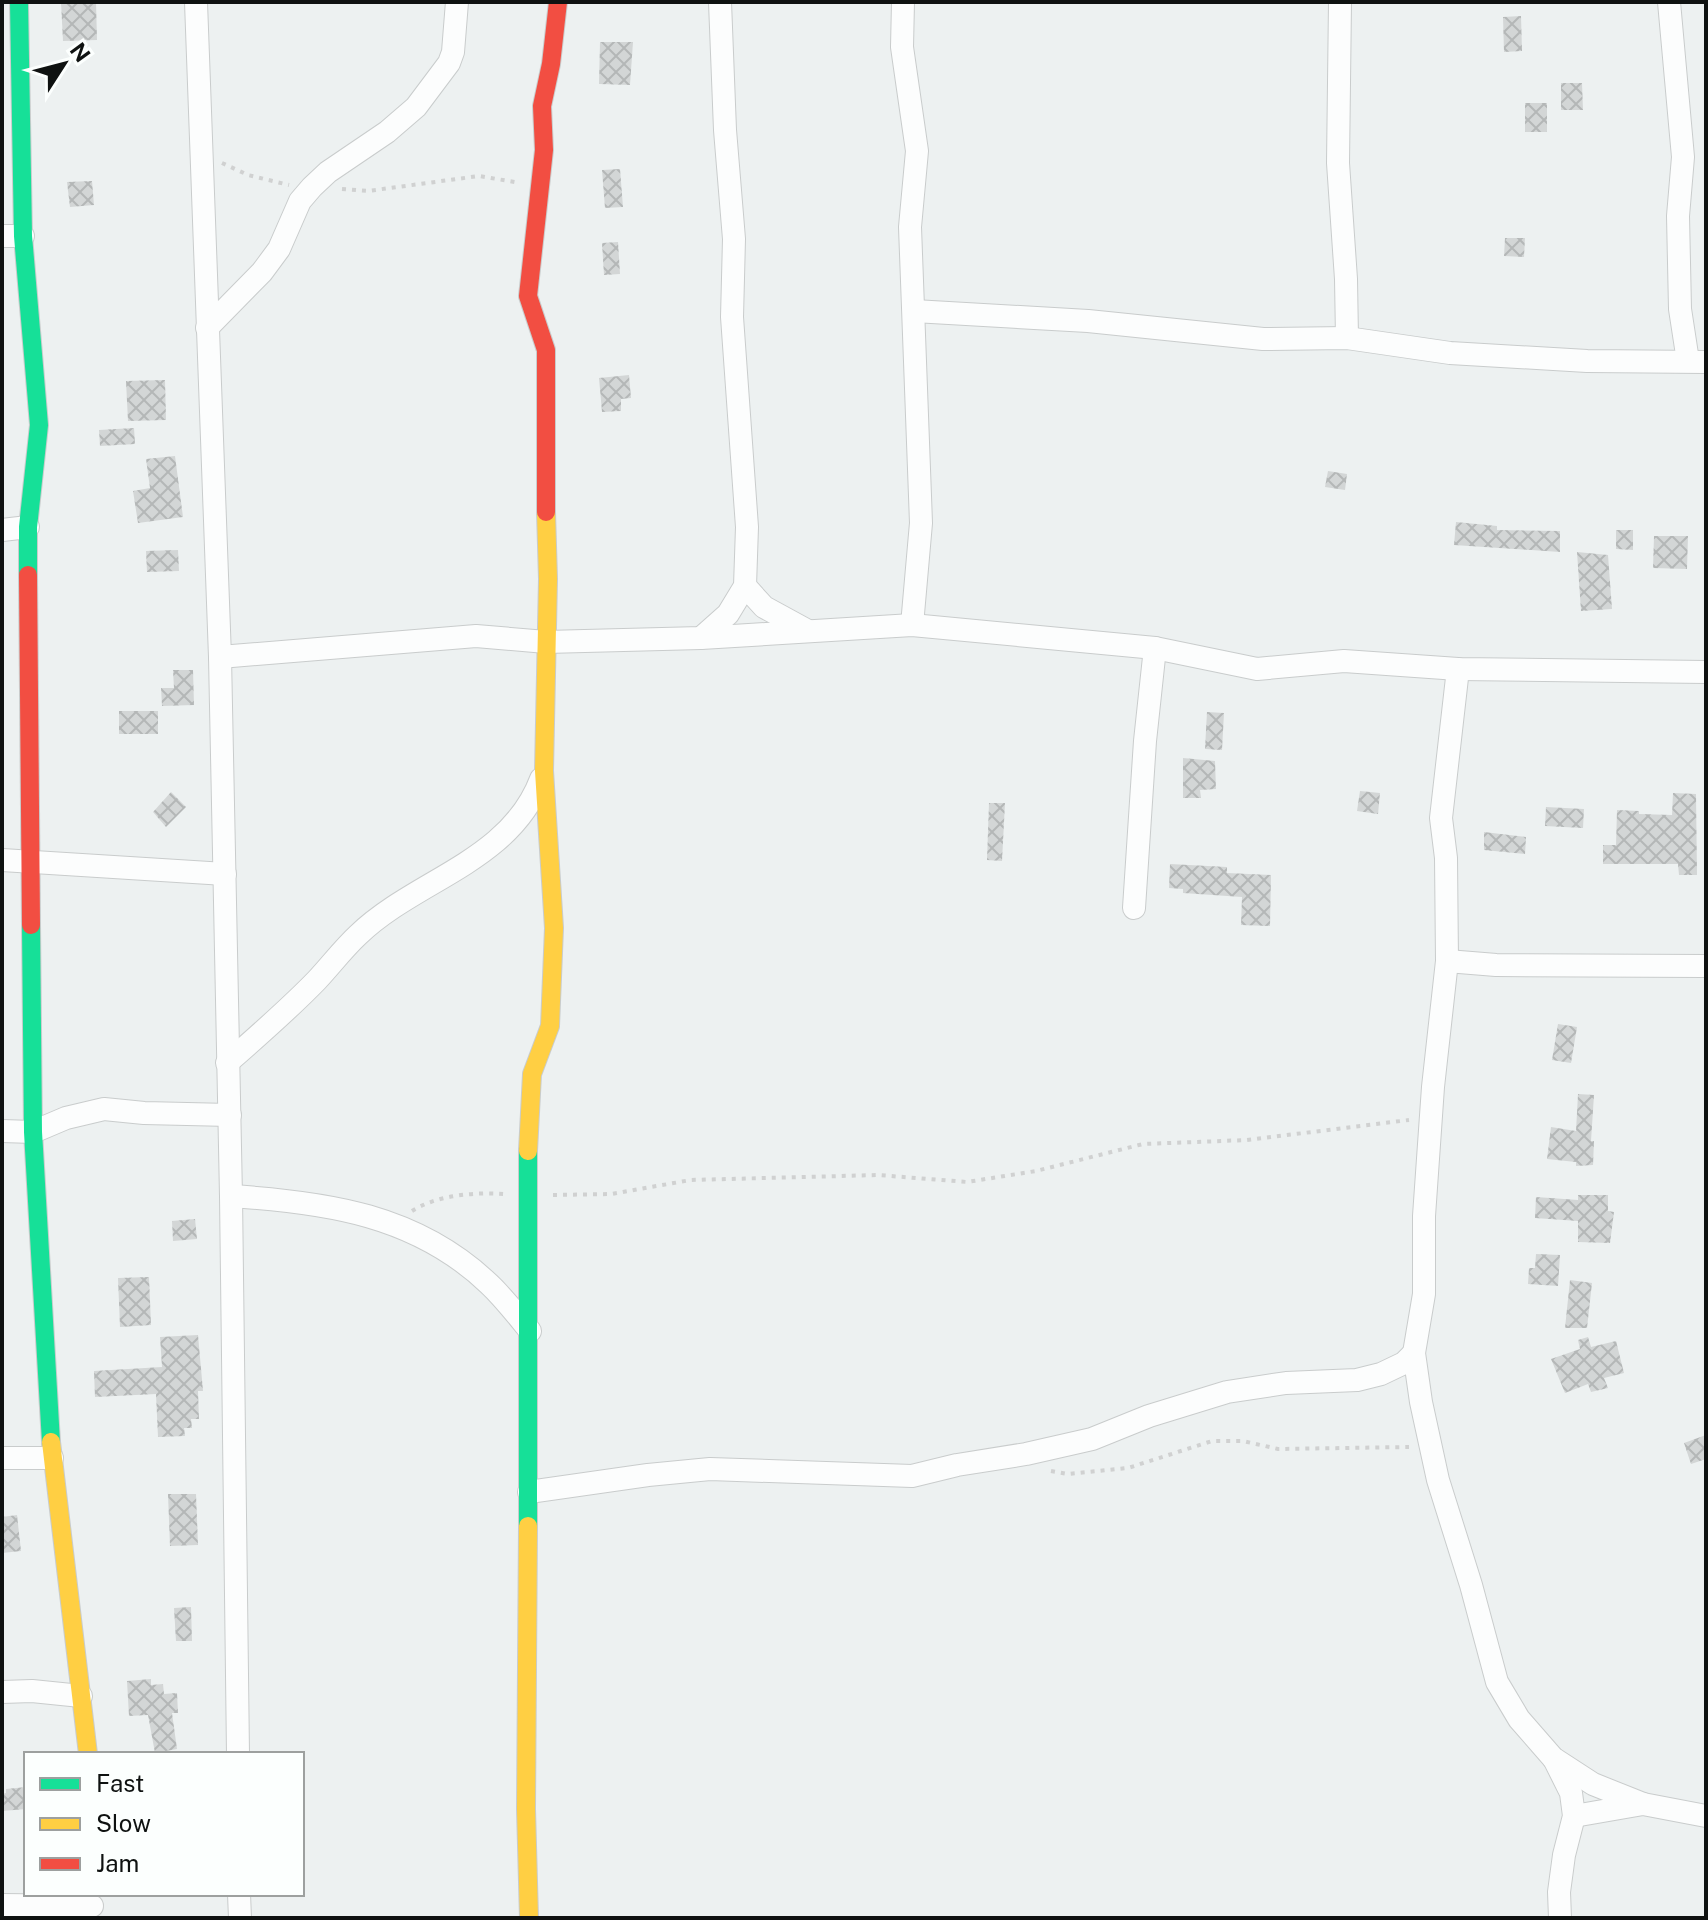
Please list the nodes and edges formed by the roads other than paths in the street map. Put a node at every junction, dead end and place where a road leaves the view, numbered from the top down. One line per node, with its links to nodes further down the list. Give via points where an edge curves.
1 (19, 2): 9 (street)
2 (196, 2): 11 (street)
3 (457, 2): 11 (street, via 449,63 416,107 312,187 262,272)
4 (558, 2): 20 (street, via 542,106 544,150 528,296 546,350)
5 (720, 2): 16 (street, via 734,239 732,317 747,527)
6 (903, 2): 10 (street, via 902,47 917,151 910,227)
7 (1340, 2): 12 (street, via 1338,163)
8 (1669, 2): 13 (street, via 1683,157 1680,309)
9 (12, 236): 14 (street, via 39,425)
10 (914, 311): 12 (street, via 1263,339); 17 (street, via 921,523)
11 (207, 328): 22 (street)
12 (1347, 338): 13 (street, via 1450,353)
13 (1697, 361)
14 (28, 527): 15 (street); 27 (street)
15 (2, 530)
16 (745, 586): 18 (street, via 764,607); 19 (street, via 728,614)
17 (912, 625): 18 (street); 21 (street)
18 (808, 631): 19 (street)
19 (701, 638): 20 (street)
20 (546, 642): 22 (street, via 476,636); 25 (street)
21 (1155, 648): 23 (street, via 1257,669 1344,661); 29 (street)
22 (220, 657): 28 (street)
23 (1458, 669): 24 (street); 30 (street, via 1441,818)
24 (1706, 672)
25 (544, 771): 32 (street, via 533,800 514,825 474,860 360,933); 37 (street, via 554,928 550,1026 532,1074 528,1129)
26 (2, 860): 27 (street)
27 (31, 861): 28 (street); 35 (street)
28 (225, 874): 32 (street)
29 (1134, 908)
30 (1447, 961): 31 (street); 38 (street, via 1424,1216 1424,1294)
31 (1706, 966)
32 (227, 1063): 33 (street)
33 (230, 1115): 35 (street, via 104,1109); 36 (street)
34 (2, 1131): 35 (street)
35 (33, 1132): 42 (street)
36 (231, 1196): 37 (street, via 359,1212 421,1234 489,1284); 47 (street)
37 (530, 1331): 43 (street)
38 (1414, 1353): 39 (street); 40 (street)
39 (1381, 1374): 40 (street); 43 (street, via 1227,1392 1092,1439 912,1476 710,1469)
40 (1421, 1402): 48 (street, via 1438,1480 1497,1682 1519,1719)
41 (2, 1458): 42 (street)
42 (52, 1458): 45 (street)
43 (529, 1492): 56 (street)
44 (2, 1692): 45 (street)
45 (81, 1696): 46 (street)
46 (88, 1752)
47 (238, 1752)
48 (1553, 1758): 49 (street, via 1593,1784); 50 (street, via 1571,1793)
49 (1643, 1804): 50 (street); 51 (street)
50 (1574, 1816): 57 (street, via 1564,1855)
51 (1706, 1816)
52 (239, 1896): 55 (street)
53 (2, 1905): 54 (street)
54 (93, 1906)
55 (240, 1918)
56 (529, 1918)
57 (1560, 1918)

